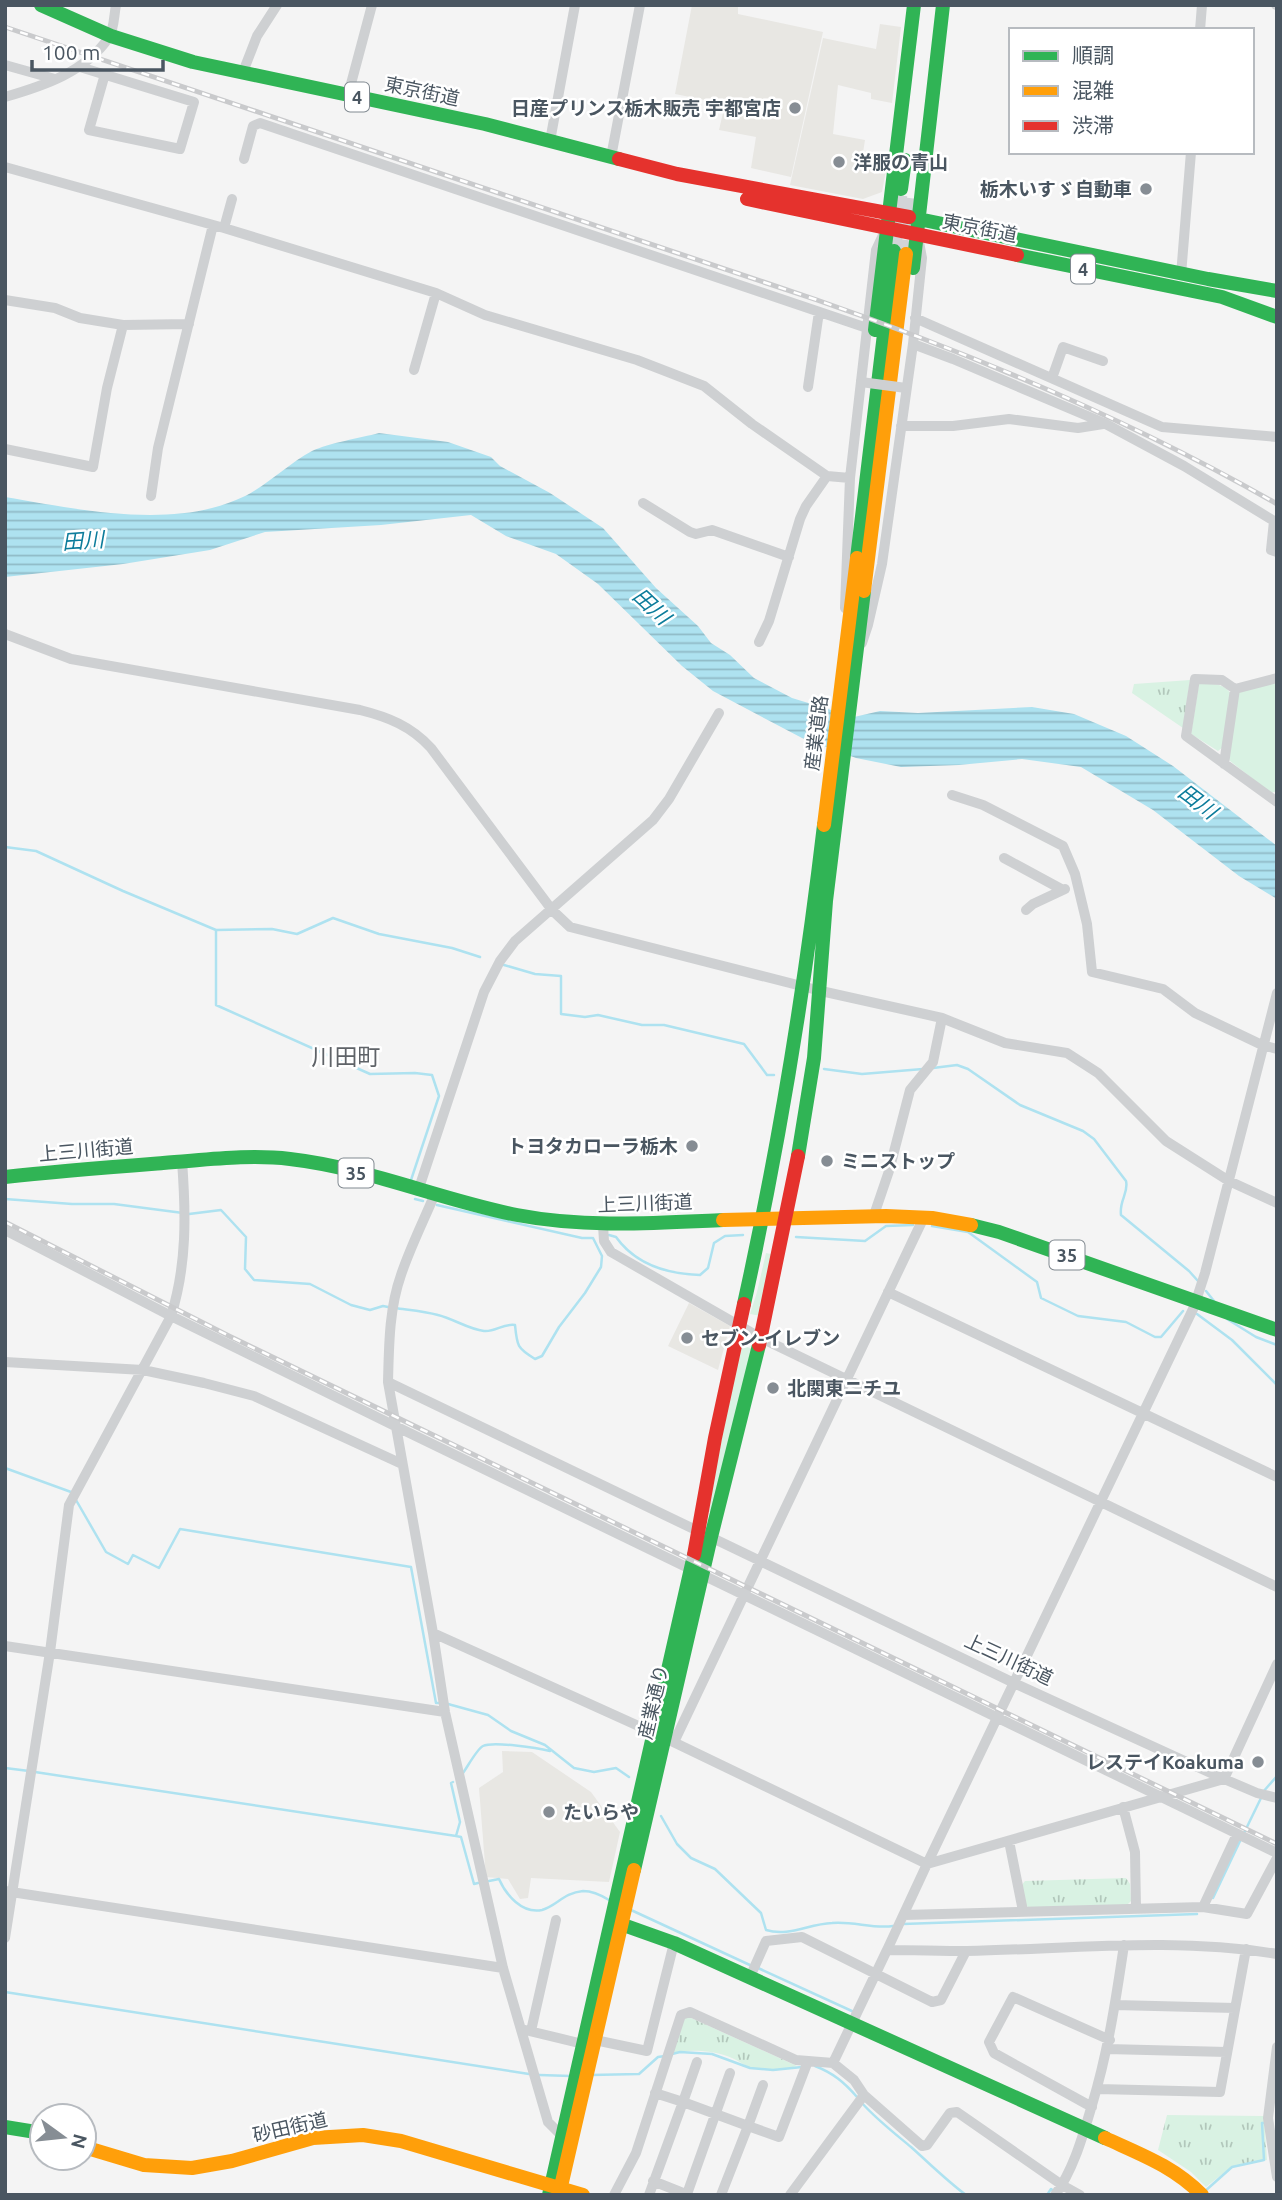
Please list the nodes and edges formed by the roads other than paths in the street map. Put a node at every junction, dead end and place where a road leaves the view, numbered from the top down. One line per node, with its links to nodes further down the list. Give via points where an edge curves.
1 (41, 5): 13 (main road, 東京街道 / 4)
2 (116, 5): 13 (street)
3 (277, 5): 16 (street, via 257,36)
4 (372, 5): 19 (street)
5 (575, 5): 21 (street)
6 (640, 5): 23 (street)
7 (914, 5): 28 (main road)
8 (923, 5): 9 (main road, via 907,191)
9 (934, 5)
10 (943, 5): 29 (main road)
11 (1202, 5): 12 (street)
12 (1200, 28)
13 (111, 36): 15 (street); 16 (main road, 東京街道 / 4)
14 (5, 65): 18 (street)
15 (80, 67): 17 (street); 18 (street)
16 (243, 72): 19 (main road, 東京街道 / 4)
17 (105, 75): 17 (street, via 194,102 180,149 89,130)
18 (55, 79): 20 (street)
19 (348, 95): 21 (main road, 東京街道 / 4)
20 (5, 97)
21 (550, 141): 23 (main road, 東京街道 / 4)
22 (1191, 154): 34 (street)
23 (611, 157): 26 (main road, 東京街道 / 4)
24 (243, 159): 41 (street, via 253,126 260,123)
25 (5, 167): 30 (street)
26 (677, 174): 28 (main road, 東京街道 / 4); 31 (main road, 東京街道 / 4, via 759,203)
27 (232, 199): 30 (street)
28 (888, 213): 29 (main road, 東京街道 / 4); 31 (main road)
29 (920, 219): 32 (main road); 34 (main road, 東京街道 / 4)
30 (219, 226): 38 (street); 44 (street)
31 (886, 229): 32 (main road, 東京街道 / 4); 46 (street, via 876,250); 62 (main road, via 861,457)
32 (918, 236): 36 (main road, 東京街道 / 4); 43 (street, via 922,258); 62 (main road, via 888,460)
33 (900, 252): 62 (main road, 産業道路)
34 (1181, 273): 35 (main road, 東京街道 / 4); 36 (street)
35 (1208, 279): 37 (main road, 東京街道); 40 (main road, 4)
36 (1179, 288): 42 (main road, 東京街道 / 4, via 1222,297)
37 (1277, 291)
38 (436, 293): 49 (street); 58 (street, via 485,315 699,383)
39 (5, 300): 45 (street)
40 (1277, 308)
41 (819, 312): 46 (street); 52 (street)
42 (1277, 317)
43 (915, 318): 47 (street); 50 (street)
44 (189, 324): 45 (street); 60 (street, via 158,448)
45 (123, 325): 57 (street, via 93,467)
46 (867, 328): 51 (street)
47 (913, 344): 53 (street); 54 (street)
48 (1103, 361): 50 (street, via 1063,347)
49 (414, 370)
50 (1052, 377): 56 (street, via 1162,428)
51 (861, 382): 53 (street, bridge); 59 (street)
52 (808, 387)
53 (906, 388): 55 (street)
54 (1105, 424): 55 (street, via 1078,428 1009,419); 63 (street, via 1274,521 1272,550)
55 (901, 426): 67 (street, via 882,564 868,625)
56 (1277, 437)
57 (5, 449)
58 (827, 476): 59 (street); 64 (street, via 806,506)
59 (850, 478): 67 (street)
60 (151, 496)
61 (643, 503): 64 (street, via 690,532 712,530)
62 (865, 541): 67 (main road, 産業道路)
63 (1277, 552)
64 (789, 558): 66 (street)
65 (5, 634): 78 (street, via 71,659 360,710 398,722 421,737 440,758)
66 (759, 642)
67 (849, 663): 72 (main road, 産業道路)
68 (1277, 678): 69 (street)
69 (1236, 689): 71 (street); 71 (street, via 1222,680 1195,679 1186,736)
70 (719, 713): 78 (street, via 653,820)
71 (1224, 764): 74 (street)
72 (837, 766): 80 (main road, 産業道路); 81 (main road, 産業道路)
73 (952, 795): 76 (street, via 983,805 1063,846)
74 (1277, 802)
75 (1004, 858): 77 (street)
76 (1077, 883): 77 (street); 84 (street, via 1092,972 1163,989 1195,1013)
77 (1063, 890): 79 (street)
78 (552, 910): 80 (street, via 570,927); 89 (street, via 515,941 484,992)
79 (1026, 911)
80 (801, 986): 81 (street); 94 (main road, 産業道路)
81 (821, 991): 83 (street); 95 (main road, 産業道路)
82 (1277, 993): 84 (street)
83 (942, 1018): 88 (street, via 1004,1042 1067,1053 1098,1073 1166,1141); 92 (street, via 933,1062 910,1090)
84 (1262, 1045): 85 (street); 88 (street)
85 (1277, 1049)
86 (183, 1161): 87 (main road, 上三川街道 / 35); 89 (main road, 上三川街道 / 35, via 295,1160); 100 (street, via 185,1243)
87 (5, 1177)
88 (1229, 1181): 91 (street); 99 (street)
89 (418, 1191): 90 (main road, 上三川街道 / 35)
90 (435, 1196): 96 (main road, 上三川街道 / 35, via 519,1217); 107 (street, via 395,1298)
91 (1277, 1203)
92 (874, 1215): 93 (main road, 上三川街道 / 35); 95 (main road, 上三川街道 / 35)
93 (923, 1217): 98 (street); 99 (main road, 上三川街道 / 35, via 985,1227)
94 (763, 1219): 95 (main road, 上三川街道 / 35); 96 (main road, 上三川街道 / 35); 101 (main road, 産業通り)
95 (787, 1219): 103 (main road, 産業通り)
96 (603, 1225): 101 (street, via 604,1241 611,1252)
97 (5, 1230): 100 (street)
98 (888, 1293): 106 (street); 108 (street)
99 (1196, 1301): 102 (main road, 上三川街道 / 35); 108 (street)
100 (171, 1315): 105 (street); 109 (street)
101 (740, 1326): 103 (street); 113 (main road, 産業通り, via 715,1438)
102 (1277, 1330)
103 (761, 1338): 106 (street); 113 (main road, 産業通り)
104 (5, 1362): 105 (street)
105 (143, 1370): 110 (street, via 254,1396); 120 (street, via 69,1505)
106 (846, 1379): 112 (street); 114 (street)
107 (388, 1382): 109 (street); 113 (street, 上三川街道)
108 (1143, 1414): 111 (street); 112 (street)
109 (395, 1426): 110 (street); 115 (street)
110 (402, 1464): 118 (street)
111 (1277, 1477)
112 (1101, 1502): 116 (street); 122 (street)
113 (705, 1534): 114 (street, 上三川街道); 115 (main road, 産業通り)
114 (760, 1561): 117 (street); 122 (street, 上三川街道)
115 (696, 1572): 117 (street); 125 (main road, 産業通り)
116 (1277, 1587)
117 (744, 1594): 124 (street); 125 (street)
118 (433, 1633): 123 (street); 125 (street)
119 (5, 1646): 120 (street)
120 (50, 1652): 123 (street); 134 (street)
121 (1277, 1664): 126 (street)
122 (1014, 1684): 124 (street); 126 (street, 上三川街道)
123 (445, 1712): 148 (street)
124 (998, 1717): 127 (street); 133 (street)
125 (664, 1737): 133 (street); 140 (main road, 産業通り)
126 (1224, 1779): 127 (street); 128 (street, 上三川街道)
127 (1161, 1796): 129 (street); 130 (street)
128 (1277, 1798)
129 (1123, 1808): 131 (street); 136 (street, via 1135,1852)
130 (1237, 1834): 132 (street); 135 (street)
131 (1009, 1841): 133 (street); 137 (street)
132 (1277, 1856): 135 (street, via 1247,1914)
133 (927, 1864): 138 (street)
134 (9, 1892): 141 (street); 148 (street)
135 (1203, 1907): 136 (street)
136 (1136, 1908): 137 (street)
137 (1023, 1911): 138 (street)
138 (904, 1914): 145 (street)
139 (556, 1920): 154 (street)
140 (616, 1922): 142 (main road); 155 (main road, 産業通り)
141 (5, 1938)
142 (674, 1943): 150 (main road); 155 (street, via 647,2051)
143 (1124, 1945): 144 (street); 146 (street); 151 (street)
144 (1246, 1949): 147 (street); 152 (street)
145 (887, 1950): 146 (street); 149 (street)
146 (966, 1951): 149 (street, via 941,2000 933,2002)
147 (1277, 1954)
148 (503, 1969): 154 (street)
149 (875, 1973): 150 (street, via 802,1937 766,1941); 153 (street)
150 (750, 1978): 153 (main road)
151 (1115, 2005): 152 (street); 156 (street)
152 (1235, 2008): 158 (street)
153 (851, 2022): 161 (street); 173 (main road)
154 (526, 2030): 155 (street); 175 (street, via 548,2122)
155 (589, 2042): 175 (main road, 産業通り); 180 (main road, 産業通り)
156 (1108, 2045): 158 (street); 164 (street); 168 (street, via 1013,1997 989,2042 993,2053)
157 (1277, 2047): 170 (street)
158 (1227, 2052): 164 (street, via 1220,2092)
159 (808, 2061): 161 (street); 165 (street, via 796,2060 690,2012 681,2015); 171 (street, via 779,2137)
160 (697, 2062): 167 (street)
161 (832, 2063): 166 (street, via 855,2080)
162 (730, 2073): 169 (street)
163 (763, 2085): 171 (street)
164 (1098, 2089): 168 (street)
165 (655, 2093): 167 (street); 183 (street, via 636,2153)
166 (864, 2095): 179 (street, via 922,2147 950,2113 957,2112); 186 (street)
167 (683, 2102): 169 (street); 178 (street)
168 (1092, 2107): 173 (street)
169 (715, 2114): 171 (street); 181 (street)
170 (1273, 2118): 177 (street)
171 (748, 2126): 185 (street)
172 (5, 2127): 174 (main road)
173 (1086, 2129): 179 (street); 188 (main road, via 1168,2167)
174 (28, 2131)
175 (562, 2136): 180 (main road, 産業通り)
176 (98, 2151): 180 (main road, 砂田街道, via 144,2165 192,2168 313,2138 363,2135 401,2141)
177 (1277, 2177)
178 (653, 2182): 181 (street); 184 (street)
179 (1059, 2190): 187 (street)
180 (555, 2191): 182 (main road, 砂田街道)
181 (687, 2194)
182 (583, 2195)
183 (614, 2195)
184 (649, 2195)
185 (721, 2195)
186 (790, 2195)
187 (1080, 2195)
188 (1202, 2195)

